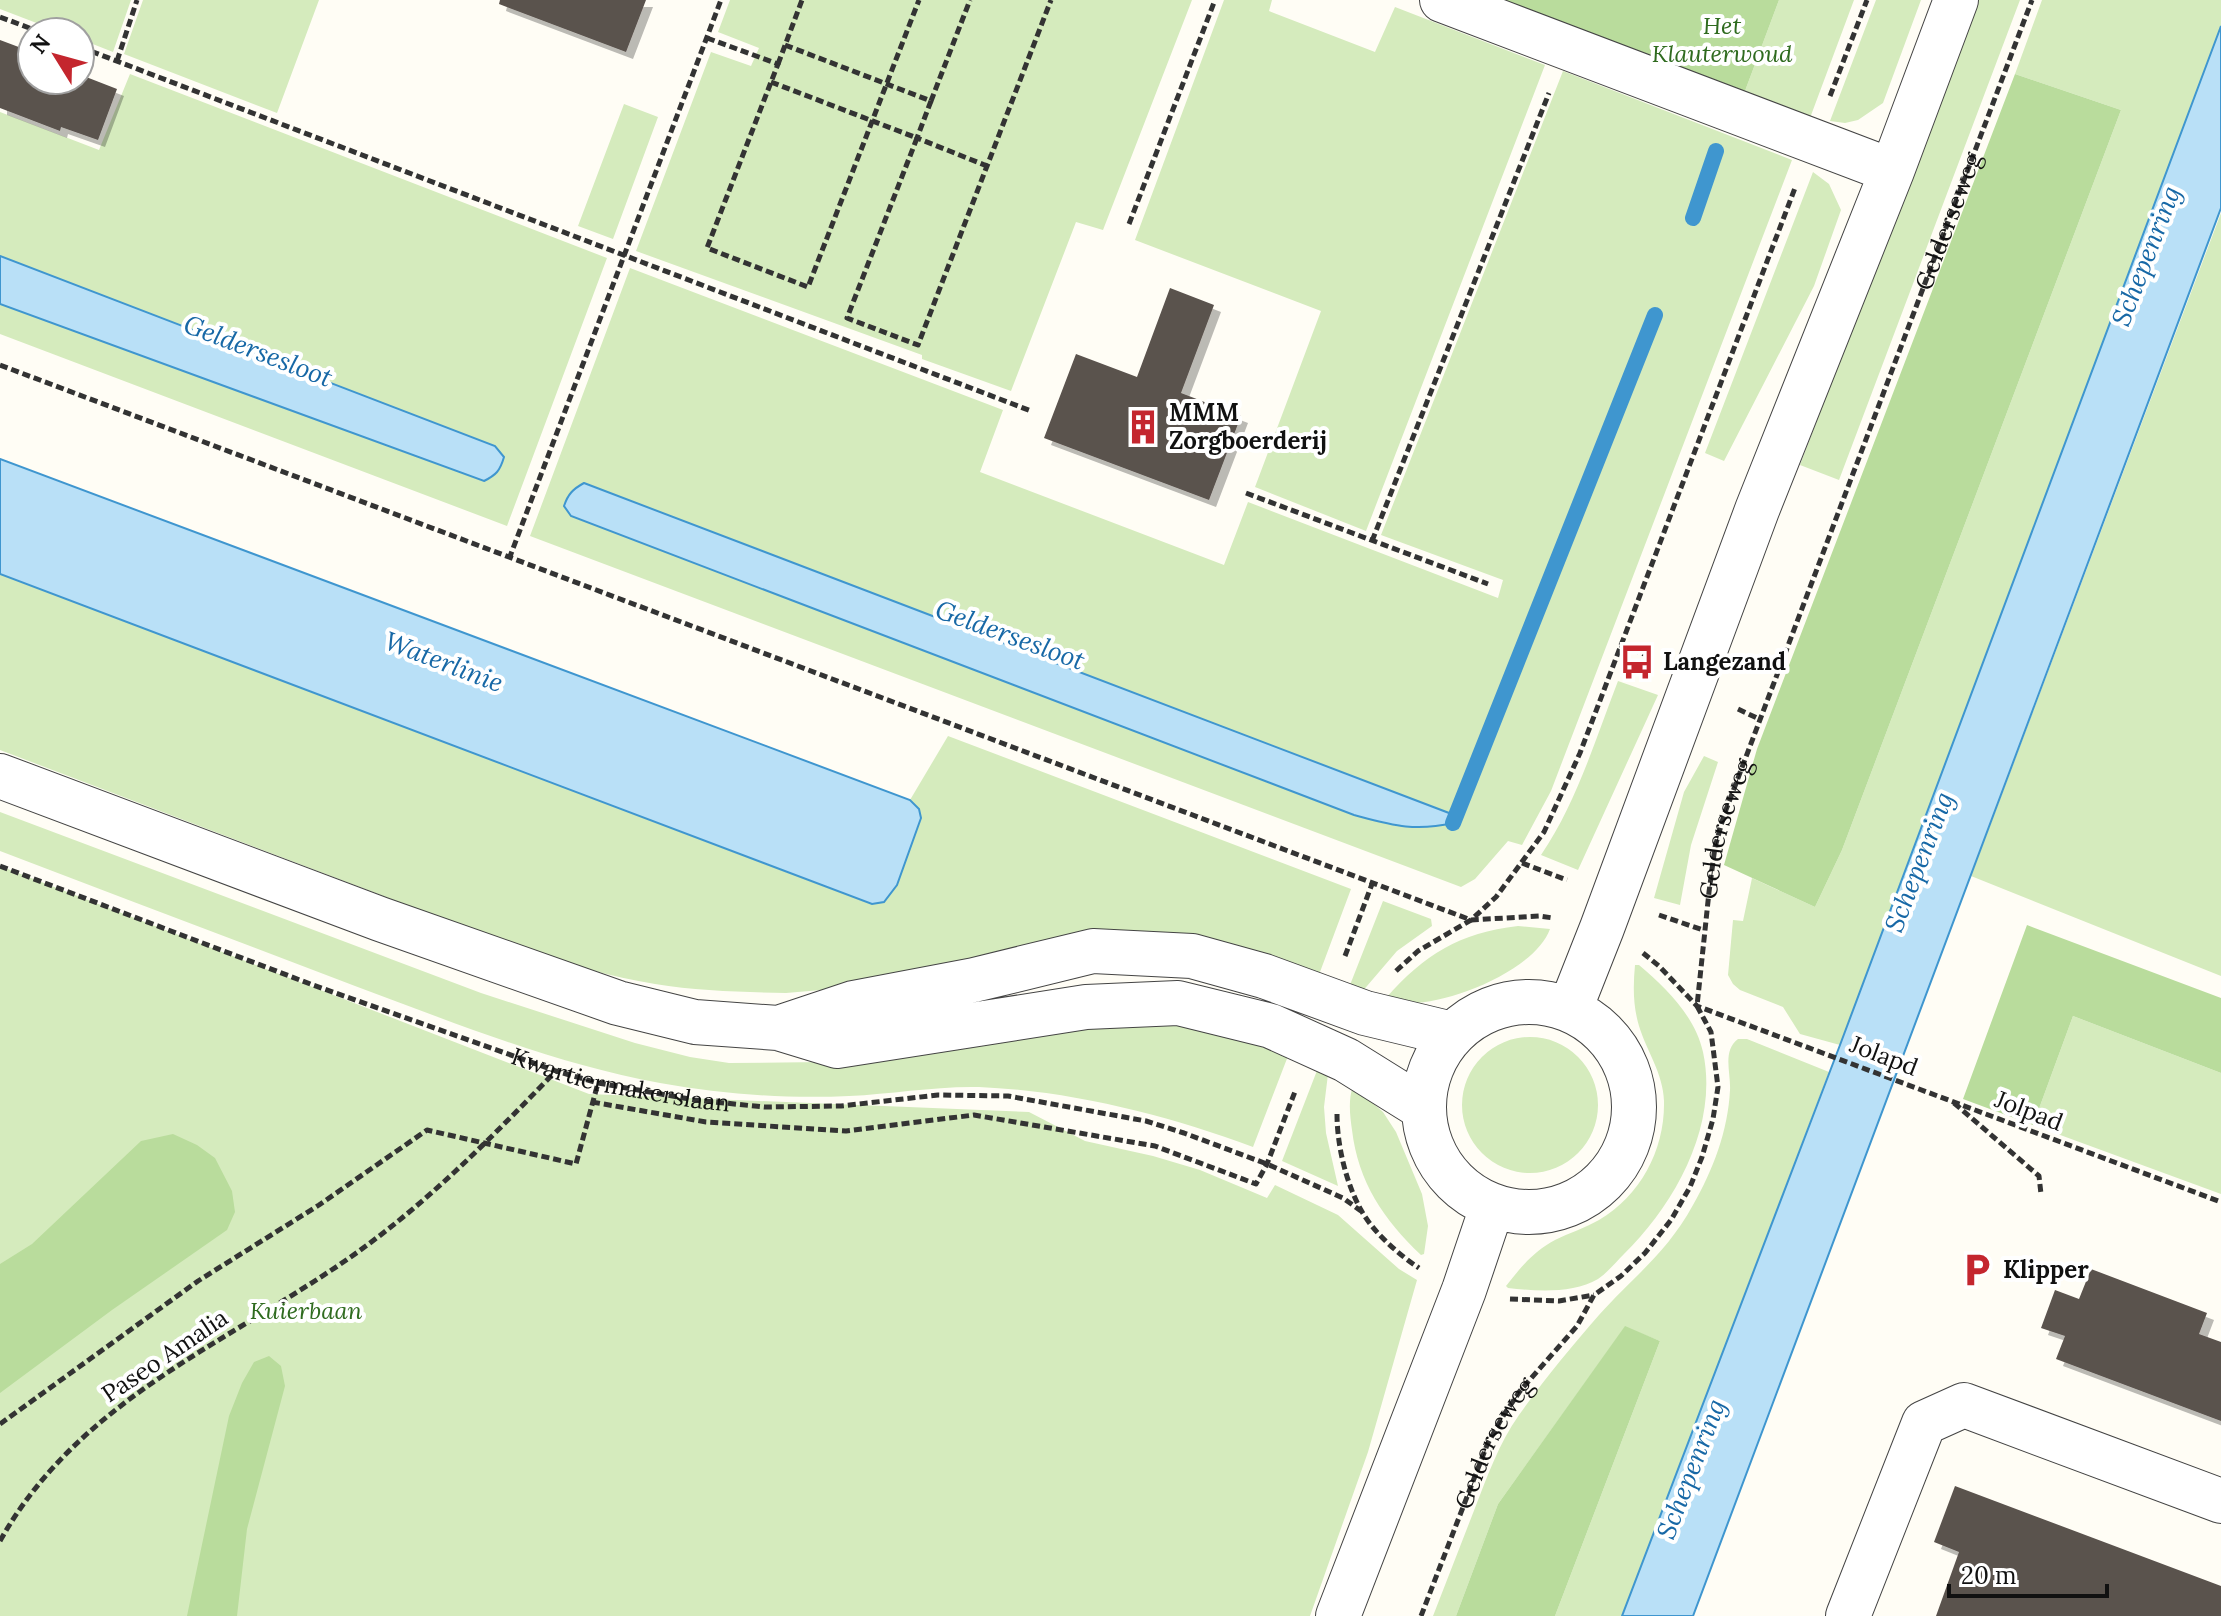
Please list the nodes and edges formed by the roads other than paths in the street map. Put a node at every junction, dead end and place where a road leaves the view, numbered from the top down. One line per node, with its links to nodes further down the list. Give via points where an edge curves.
1 (1442, 0): 3 (street)
2 (1956, 0): 3 (street)
3 (1892, 171): 5 (street, via 1757,510)
4 (0, 776): 6 (street, via 618,1003 695,1022)
5 (1570, 1009): 7 (street, via 1539,1002 1507,1003); 9 (street, via 1604,1031 1627,1065 1636,1106 1628,1146 1606,1181 1572,1204 1533,1213)
6 (778, 1028): 7 (street, via 853,1003 1093,951 1192,956); 8 (street, via 837,1046 1086,1007 1178,1003 1271,1026 1329,1052)
7 (1452, 1034): 8 (street, via 1431,1068)
8 (1423, 1108): 9 (street, via 1436,1158 1450,1178)
9 (1492, 1207): 11 (street)
10 (2221, 1501): 12 (street, via 1964,1405 1924,1423)
11 (1338, 1616)
12 (1848, 1616)

